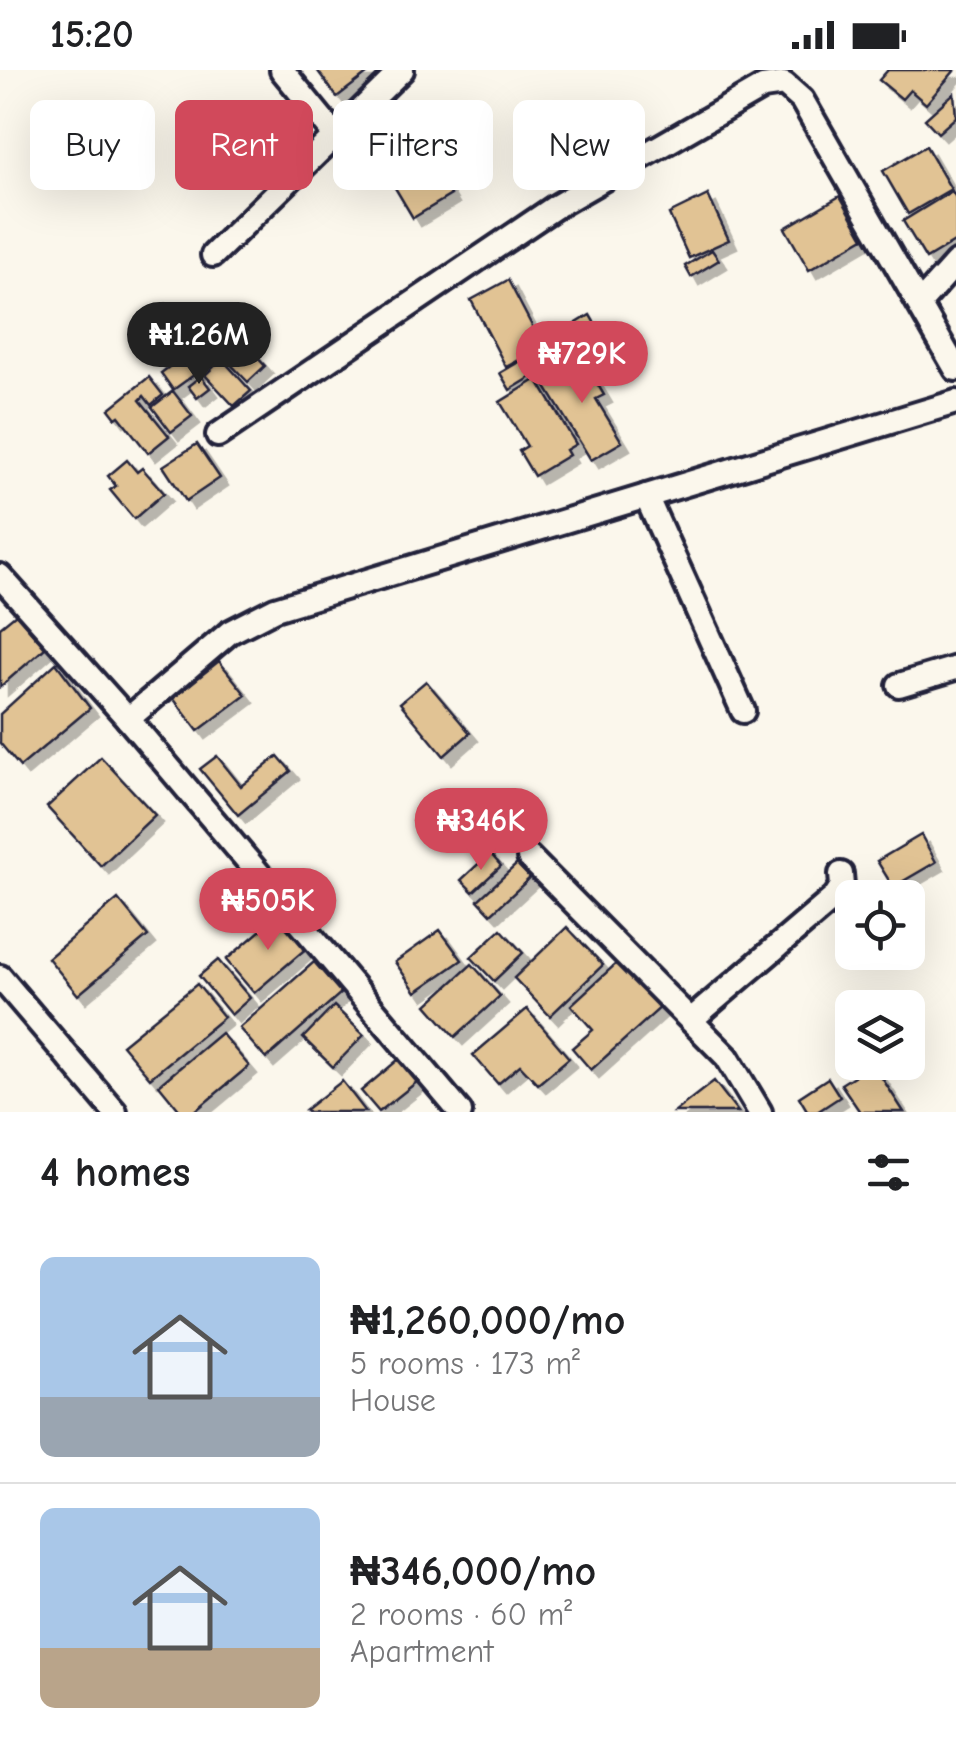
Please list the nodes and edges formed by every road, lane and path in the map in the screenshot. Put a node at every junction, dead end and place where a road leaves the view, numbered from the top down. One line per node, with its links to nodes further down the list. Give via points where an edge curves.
1 (282, 70): 4 (street)
2 (402, 70): 3 (street)
3 (372, 100)
4 (333, 132)
5 (333, 139): 6 (street)
6 (213, 255)
7 (956, 263): 8 (street)
8 (920, 303): 9 (street); 11 (street, via 802,100 784,84 764,86 555,207)
9 (956, 370)
10 (956, 402): 12 (street)
11 (218, 435)
12 (646, 496): 16 (street); 17 (street, via 275,609 230,632)
13 (0, 576): 17 (street)
14 (956, 668): 15 (street)
15 (899, 685)
16 (743, 711)
17 (128, 719): 23 (street)
18 (529, 857): 21 (street)
19 (841, 874): 21 (street, via 835,896)
20 (0, 977): 22 (street)
21 (690, 1020): 24 (street, via 726,1057)
22 (115, 1112)
23 (460, 1112)
24 (760, 1112)

